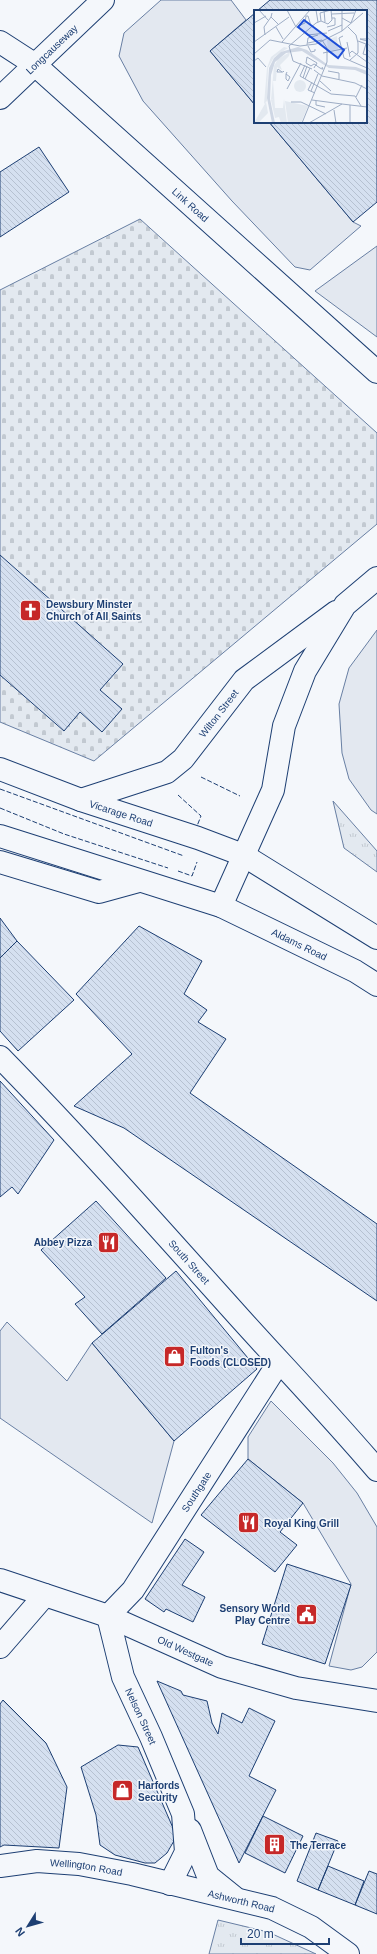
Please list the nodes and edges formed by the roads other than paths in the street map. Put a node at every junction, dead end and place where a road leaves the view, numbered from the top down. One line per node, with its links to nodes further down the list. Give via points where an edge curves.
1 (103, 0): 3 (main road, Longcauseway)
2 (0, 42): 3 (main road, Link Road)
3 (34, 64): 4 (main road, Longcauseway); 5 (main road, Link Road)
4 (0, 98)
5 (377, 372)
6 (377, 578): 7 (main road, Wilton Street)
7 (345, 605): 9 (main road, Wilton Street, via 244,680 183,759 167,772); 11 (main road, Wilton Street, via 305,671 284,726 273,790)
8 (0, 769): 9 (main road, Vicarage Road)
9 (81, 800): 11 (main road, Vicarage Road)
10 (0, 836): 13 (main road)
11 (243, 855): 14 (main road, Wilton Street); 15 (main road)
12 (0, 862): 13 (main road, via 99,892)
13 (138, 881): 14 (main road)
14 (221, 906): 16 (main road, Aldams Road, via 355,971)
15 (377, 938)
16 (377, 985)
17 (0, 1057): 18 (main road, South Street, via 93,1154)
18 (280, 1362): 19 (main road, South Street); 22 (main road, Southgate, via 133,1590)
19 (377, 1470)
20 (0, 1580): 21 (main road, Old Westgate)
21 (45, 1594): 22 (main road, Old Westgate); 23 (main road)
22 (108, 1616): 24 (main road, Old Westgate, via 222,1667 296,1688); 25 (main road, Nelson Street, via 123,1677)
23 (0, 1647)
24 (377, 1701)
25 (183, 1814): 27 (main road, Nelson Street, via 186,1852); 28 (main road, Nelson Street, via 208,1876)
26 (0, 1866): 27 (main road, Wellington Road, via 37,1861 79,1864)
27 (170, 1884): 28 (main road, Ashworth Road)
28 (238, 1900): 29 (main road, Ashworth Road, via 272,1908 311,1927)
29 (348, 1954)

